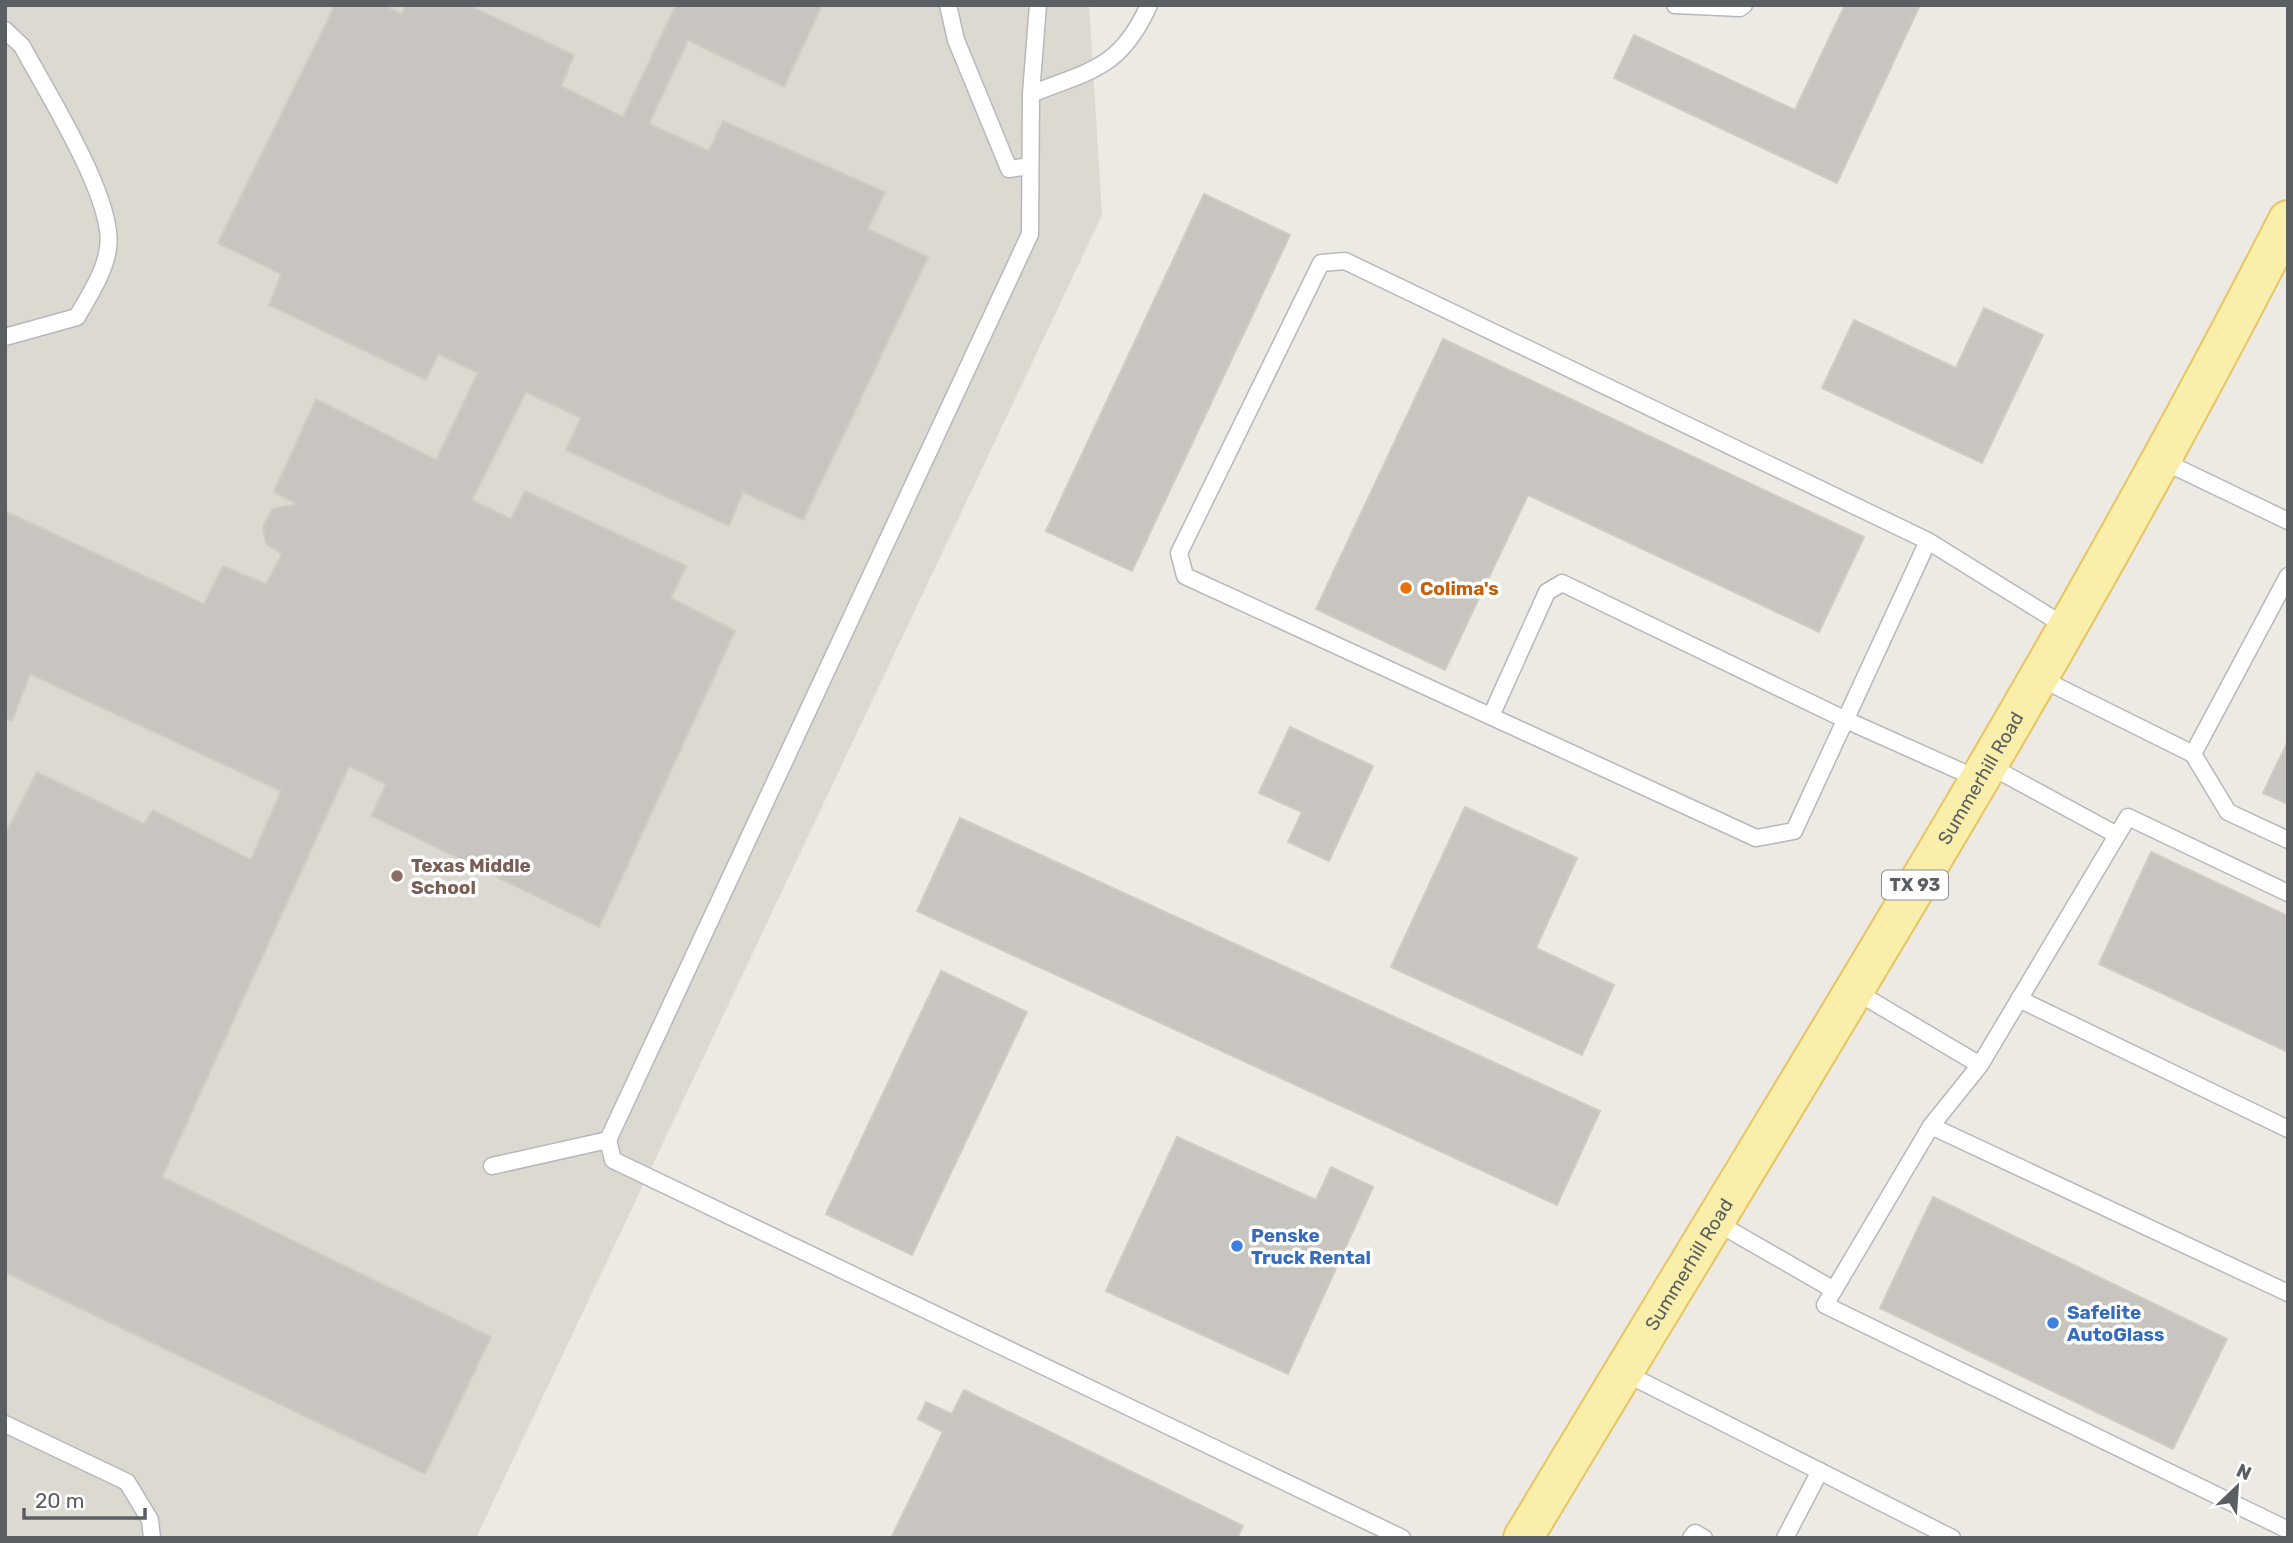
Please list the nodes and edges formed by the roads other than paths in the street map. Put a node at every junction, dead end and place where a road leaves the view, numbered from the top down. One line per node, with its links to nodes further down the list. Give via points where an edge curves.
1 (948, 5): 8 (lane, via 957,40 1009,169)
2 (1038, 5): 7 (lane)
3 (1149, 5): 7 (lane, via 1138,29 1111,62)
4 (1675, 5): 5 (lane)
5 (1744, 5)
6 (5, 30): 10 (lane, via 22,46 103,200 109,247 77,317)
7 (1031, 94): 8 (lane)
8 (1030, 166): 29 (lane, via 1030,234)
9 (2288, 220): 11 (main road, Summerhill Road / TX 93)
10 (5, 337)
11 (2160, 460): 12 (lane); 15 (main road, Summerhill Road / TX 93)
12 (2288, 522)
13 (1928, 541): 15 (lane); 17 (lane, via 1345,261 1321,263 1179,553 1185,576); 18 (lane)
14 (2288, 576): 19 (lane)
15 (2068, 628): 16 (main road, Summerhill Road / TX 93)
16 (2039, 678): 19 (lane); 20 (main road, Summerhill Road / TX 93)
17 (1491, 716): 18 (lane, via 1756,838 1794,831); 18 (lane, via 1547,592 1562,583)
18 (1846, 720): 20 (lane)
19 (2193, 754): 22 (lane, via 2228,812)
20 (1983, 772): 21 (lane); 24 (main road, Summerhill Road / TX 93)
21 (2118, 835): 23 (lane, via 2128,817); 25 (lane)
22 (2288, 840)
23 (2288, 892)
24 (1853, 990): 26 (lane); 31 (main road, Summerhill Road / TX 93)
25 (2019, 999): 26 (lane); 28 (lane)
26 (1980, 1065): 27 (lane)
27 (1931, 1126): 32 (lane); 33 (lane)
28 (2288, 1129)
29 (608, 1140): 30 (lane); 39 (lane, via 613,1160)
30 (492, 1166)
31 (1714, 1221): 32 (lane); 34 (main road, Summerhill Road / TX 93)
32 (1834, 1290): 37 (lane, via 1825,1305)
33 (2288, 1293)
34 (1622, 1372): 36 (lane); 40 (main road, Summerhill Road / TX 93)
35 (5, 1424): 38 (lane, via 127,1482 150,1520)
36 (1820, 1471): 43 (lane); 44 (lane)
37 (2288, 1530)
38 (152, 1538)
39 (1402, 1538)
40 (1523, 1538)
41 (1691, 1538): 42 (lane, via 1695,1533)
42 (1704, 1538)
43 (1785, 1538)
44 (1952, 1538)

